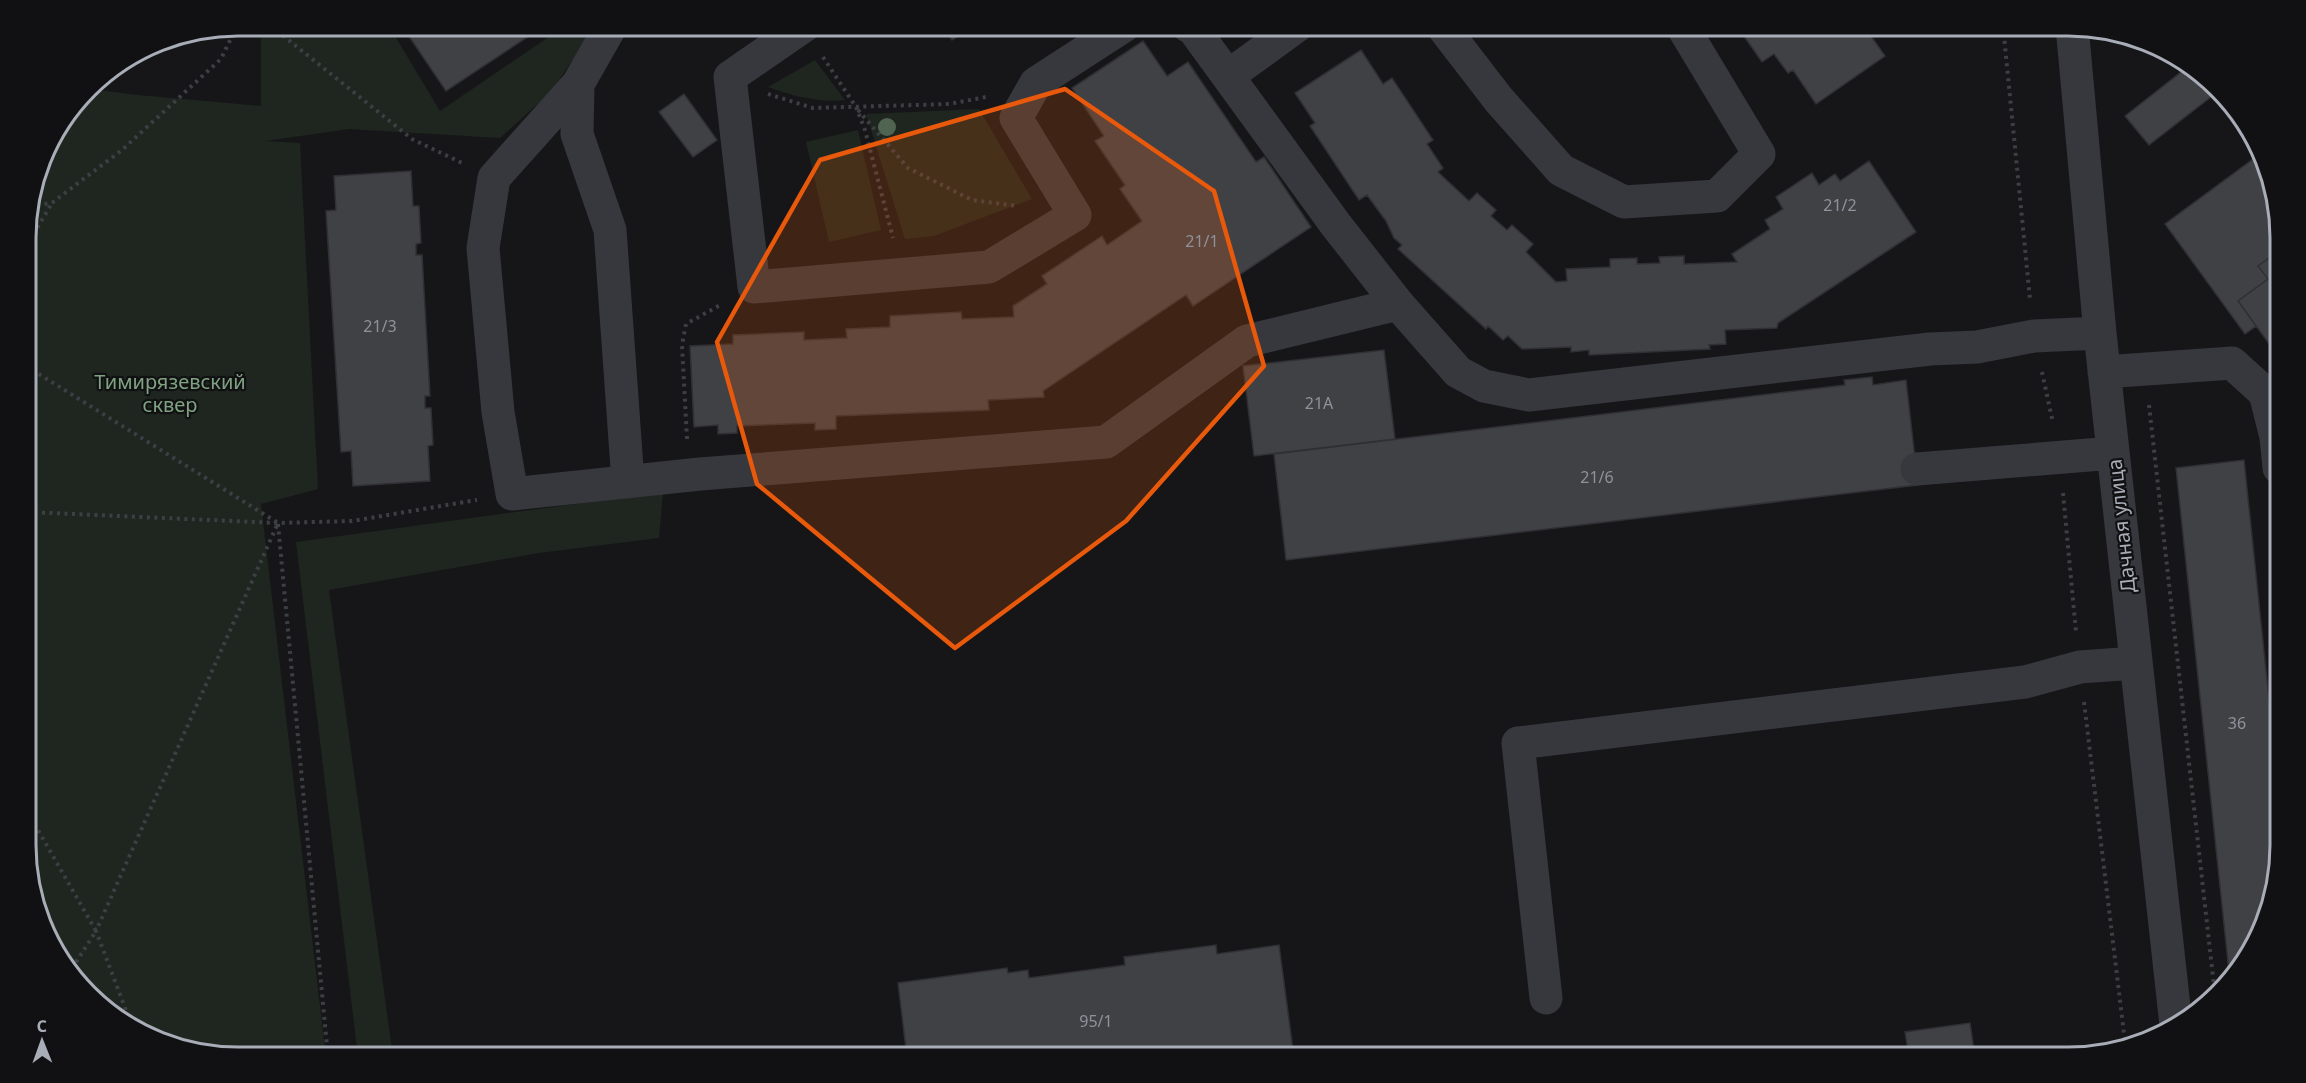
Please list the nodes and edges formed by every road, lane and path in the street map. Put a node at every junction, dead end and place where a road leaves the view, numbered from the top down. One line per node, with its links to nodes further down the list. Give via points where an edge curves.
1 (232, 36): 19 (path, via 221,58 122,150)
2 (283, 36): 18 (path, via 412,139)
3 (605, 36): 15 (street)
4 (789, 36): 14 (street)
5 (810, 36): 17 (path)
6 (1109, 36): 23 (street, via 1036,83 1017,118 1076,215 989,267)
7 (1199, 36): 13 (street)
8 (1283, 36): 13 (street)
9 (1450, 36): 10 (street, via 1561,170 1624,202 1717,196 1759,154)
10 (1688, 36)
11 (2004, 36): 27 (path)
12 (2073, 36): 26 (street, Дачная улица)
13 (1228, 76): 25 (street)
14 (730, 77): 17 (path, via 813,108); 24 (street)
15 (578, 84): 18 (street); 36 (street, via 577,134 610,230)
16 (996, 96): 17 (path, via 949,104)
17 (856, 107): 21 (path, via 908,168 972,200); 23 (path)
18 (494, 178): 37 (street, via 483,249 498,412)
19 (53, 202): 20 (path); 22 (path)
20 (39, 206)
21 (1018, 207)
22 (36, 230)
23 (901, 274): 24 (street)
24 (754, 287): 35 (path, via 686,324 682,345 688,440)
25 (1398, 304): 27 (street, via 1458,372 1484,386 1528,395 1977,346); 35 (street, via 1247,341 1106,442)
26 (2100, 333): 27 (street); 30 (street, Дачная улица)
27 (2034, 336): 33 (path)
28 (2145, 370): 30 (street); 31 (street, via 2232,363); 45 (path)
29 (36, 372): 39 (path)
30 (2104, 372): 32 (street, Дачная улица)
31 (2270, 387)
32 (2113, 453): 33 (street); 40 (street, Дачная улица)
33 (2060, 458): 34 (street); 41 (path)
34 (1917, 469)
35 (699, 474): 36 (street)
36 (628, 482): 37 (street)
37 (512, 494): 39 (path, via 352,521)
38 (36, 512): 39 (path)
39 (278, 523): 43 (path); 50 (path)
40 (2136, 663): 41 (street); 48 (street, Дачная улица)
41 (2080, 667): 46 (street, via 2025,682 1518,743); 49 (path)
42 (36, 827): 43 (path)
43 (96, 931): 44 (path); 47 (path)
44 (75, 964)
45 (2214, 985)
46 (1546, 998)
47 (128, 1014)
48 (2175, 1016)
49 (2125, 1038)
50 (327, 1047)

